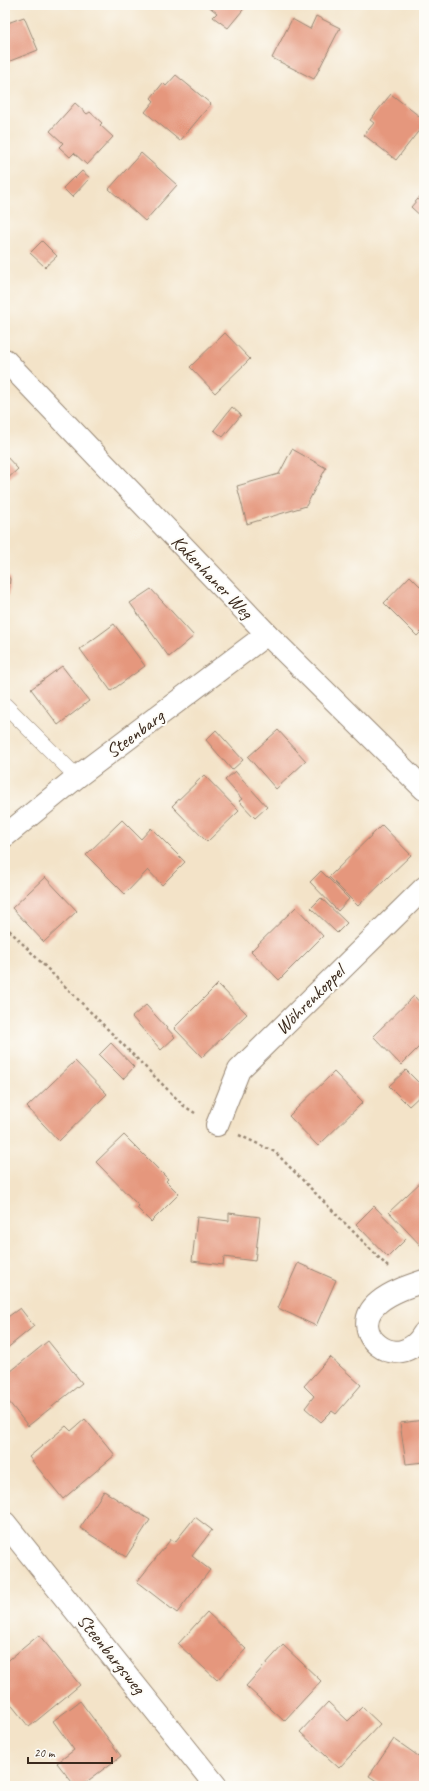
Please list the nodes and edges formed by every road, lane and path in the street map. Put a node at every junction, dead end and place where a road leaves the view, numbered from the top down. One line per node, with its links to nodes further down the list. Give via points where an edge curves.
1 (5, 360): 2 (street, Kakenhaner Weg)
2 (267, 634): 4 (street, Steenbarg); 5 (street, Kakenhaner Weg)
3 (5, 705): 4 (lane)
4 (77, 778): 6 (street, Steenbarg)
5 (424, 789)
6 (5, 836)
7 (424, 888): 9 (street, Wöhrenkoppel, via 239,1070)
8 (5, 926): 9 (path, via 184,1106)
9 (217, 1125): 10 (path, via 275,1152)
10 (416, 1284): 11 (street, via 379,1302 372,1309 368,1333 377,1345 397,1352 412,1348)
11 (424, 1333)
12 (5, 1523): 13 (street, Steenbargsweg)
13 (216, 1786)

